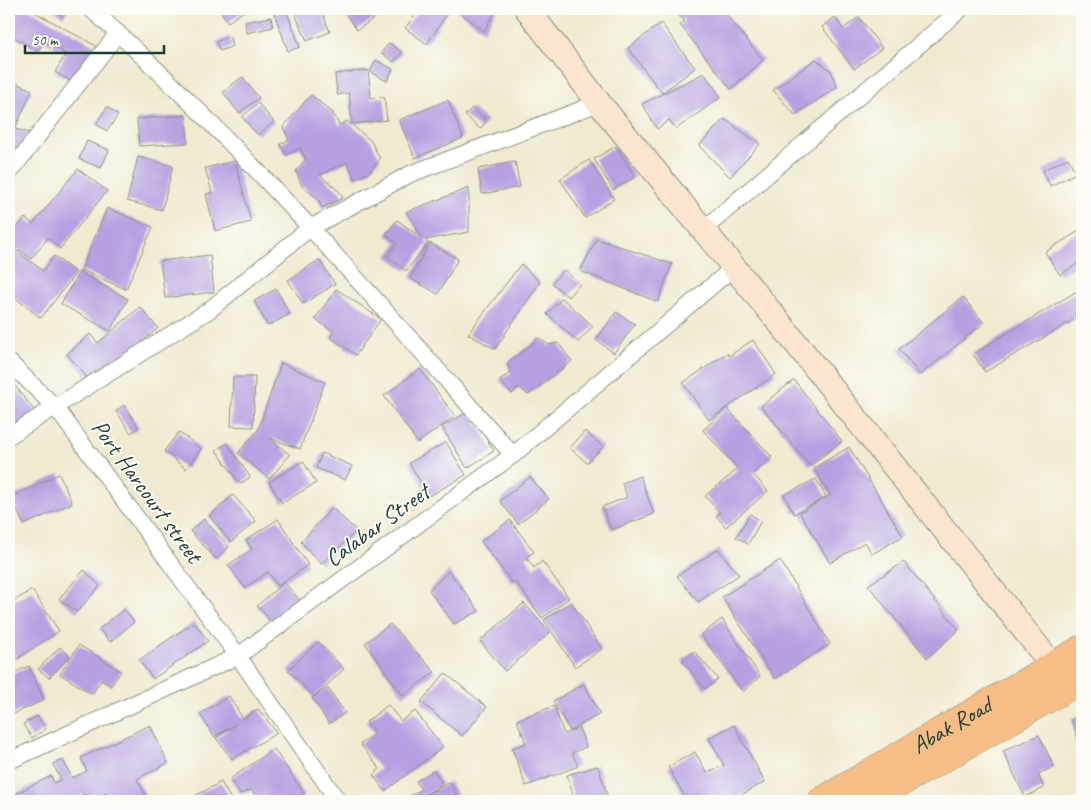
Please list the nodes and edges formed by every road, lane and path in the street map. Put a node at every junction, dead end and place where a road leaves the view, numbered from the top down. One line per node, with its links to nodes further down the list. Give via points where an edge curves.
1 (91, 9): 4 (street)
2 (528, 9): 5 (street)
3 (961, 9): 8 (street)
4 (118, 32): 6 (street); 7 (street, via 222,134)
5 (599, 103): 7 (street, via 410,174); 8 (street)
6 (9, 173)
7 (310, 228): 11 (street, via 208,311); 13 (street)
8 (703, 230): 9 (street)
9 (734, 267): 13 (street, Calabar Street); 16 (street)
10 (9, 362): 11 (street, Port Harcourt street)
11 (56, 408): 12 (street); 15 (street, Port Harcourt street)
12 (9, 436)
13 (513, 455): 15 (street, Calabar Street)
14 (1082, 649): 16 (highway, Abak Road)
15 (238, 656): 18 (street, Calabar Street); 19 (street, Port Harcourt street)
16 (1053, 666): 17 (street); 20 (highway, Abak Road)
17 (1080, 683): 21 (highway, Abak Road)
18 (9, 761)
19 (338, 801)
20 (822, 801)
21 (868, 801)

